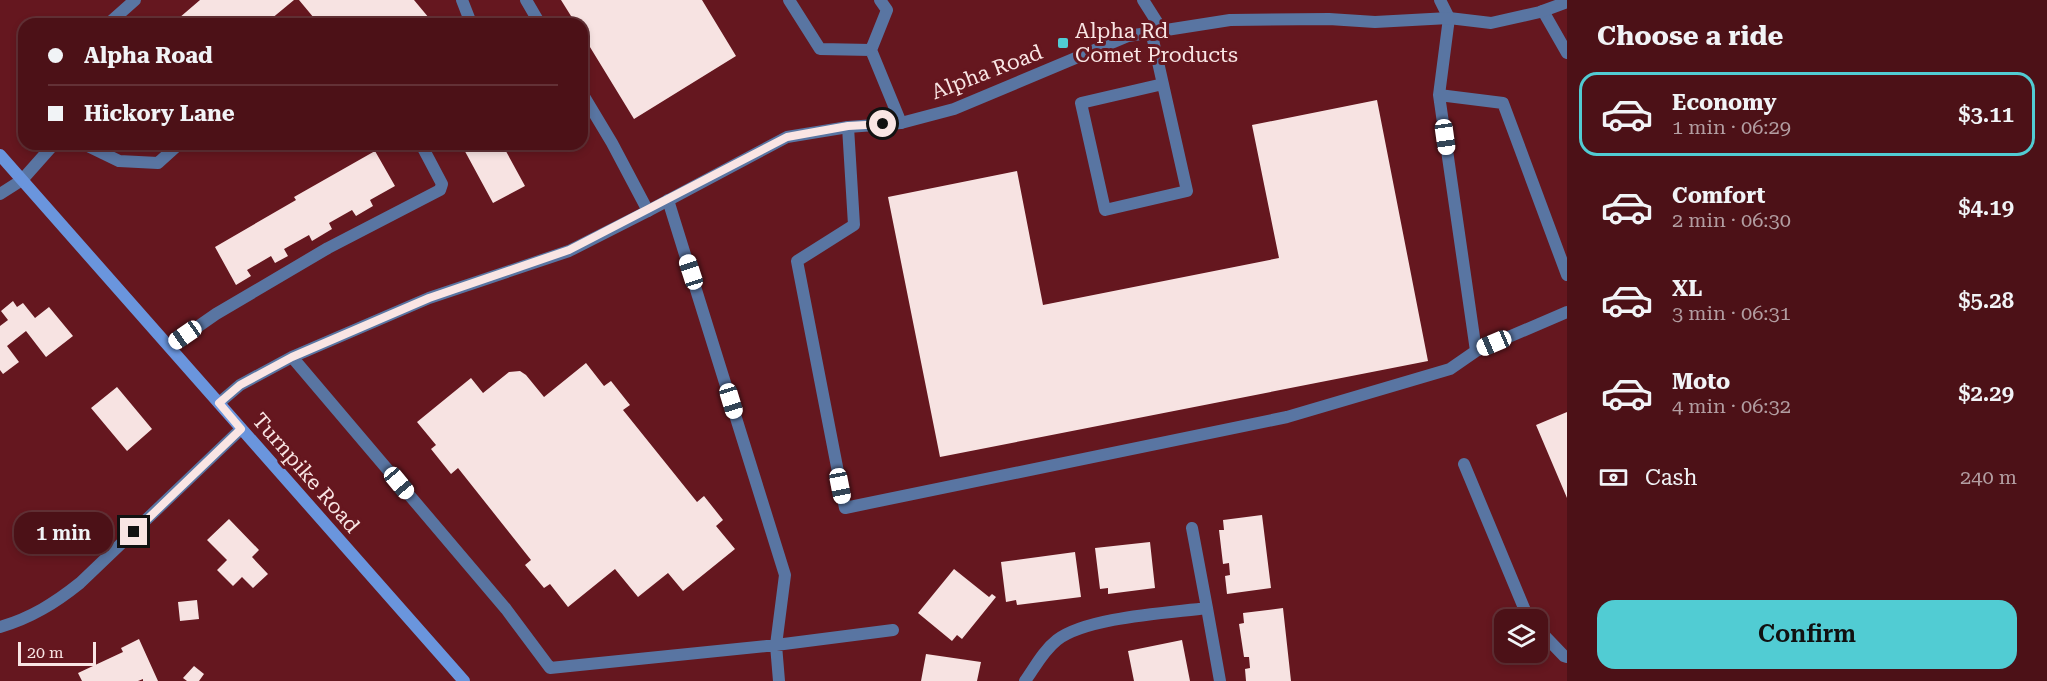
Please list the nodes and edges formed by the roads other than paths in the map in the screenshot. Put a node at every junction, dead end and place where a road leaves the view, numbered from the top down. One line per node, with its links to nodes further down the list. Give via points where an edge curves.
1 (135, 0): 10 (street)
2 (462, 0): 11 (street)
3 (526, 0): 12 (street)
4 (789, 0): 15 (street, via 820,49)
5 (880, 0): 15 (street, via 887,10)
6 (1143, 0): 14 (street)
7 (1440, 0): 13 (street)
8 (1567, 2): 9 (street, Alpha Road)
9 (1543, 11): 13 (street, Alpha Road, via 1491,23); 16 (street)
10 (115, 18)
11 (469, 18)
12 (536, 18)
13 (1449, 18): 14 (street, Alpha Road, via 1230,20); 18 (street)
14 (1156, 31): 17 (street); 20 (street, Alpha Road, via 1128,36 954,109)
15 (871, 50): 20 (street)
16 (1567, 53)
17 (1163, 84): 17 (street, via 1081,103 1105,210 1187,191)
18 (1439, 95): 31 (street, via 1503,103); 34 (street)
19 (588, 103): 30 (street)
20 (901, 123): 21 (street, Alpha Road)
21 (848, 126): 29 (street, Alpha Road, via 787,137); 34 (street, via 854,225 797,261 844,508 1287,417 1450,369)
22 (49, 150): 27 (street)
23 (96, 150): 24 (street, via 119,161 158,163)
24 (172, 150)
25 (424, 150): 33 (street, via 442,184 440,190 318,254)
26 (0, 154): 27 (main road, Turnpike Road)
27 (22, 180): 28 (street); 33 (main road, Turnpike Road)
28 (0, 194)
29 (668, 200): 30 (street, Alpha Road); 45 (street, via 785,574)
30 (648, 211): 35 (street, Alpha Road, via 569,250 429,298)
31 (1567, 275)
32 (1567, 312): 34 (street)
33 (170, 346): 36 (main road, Turnpike Road)
34 (1476, 351)
35 (292, 357): 36 (street, Alpha Road, via 240,385); 45 (street, via 506,609 550,668)
36 (219, 403): 37 (main road, Turnpike Road)
37 (241, 429): 42 (street, via 80,583 30,617); 47 (main road, Turnpike Road)
38 (1464, 464): 41 (street)
39 (1192, 528): 40 (street)
40 (1207, 608): 49 (street, via 1110,621 1067,634 1046,650); 50 (street)
41 (1524, 609)
42 (0, 627)
43 (893, 630): 45 (street)
44 (1548, 639): 46 (street)
45 (776, 645): 48 (street)
46 (1567, 657)
47 (464, 681)
48 (779, 681)
49 (1025, 681)
50 (1220, 681)

